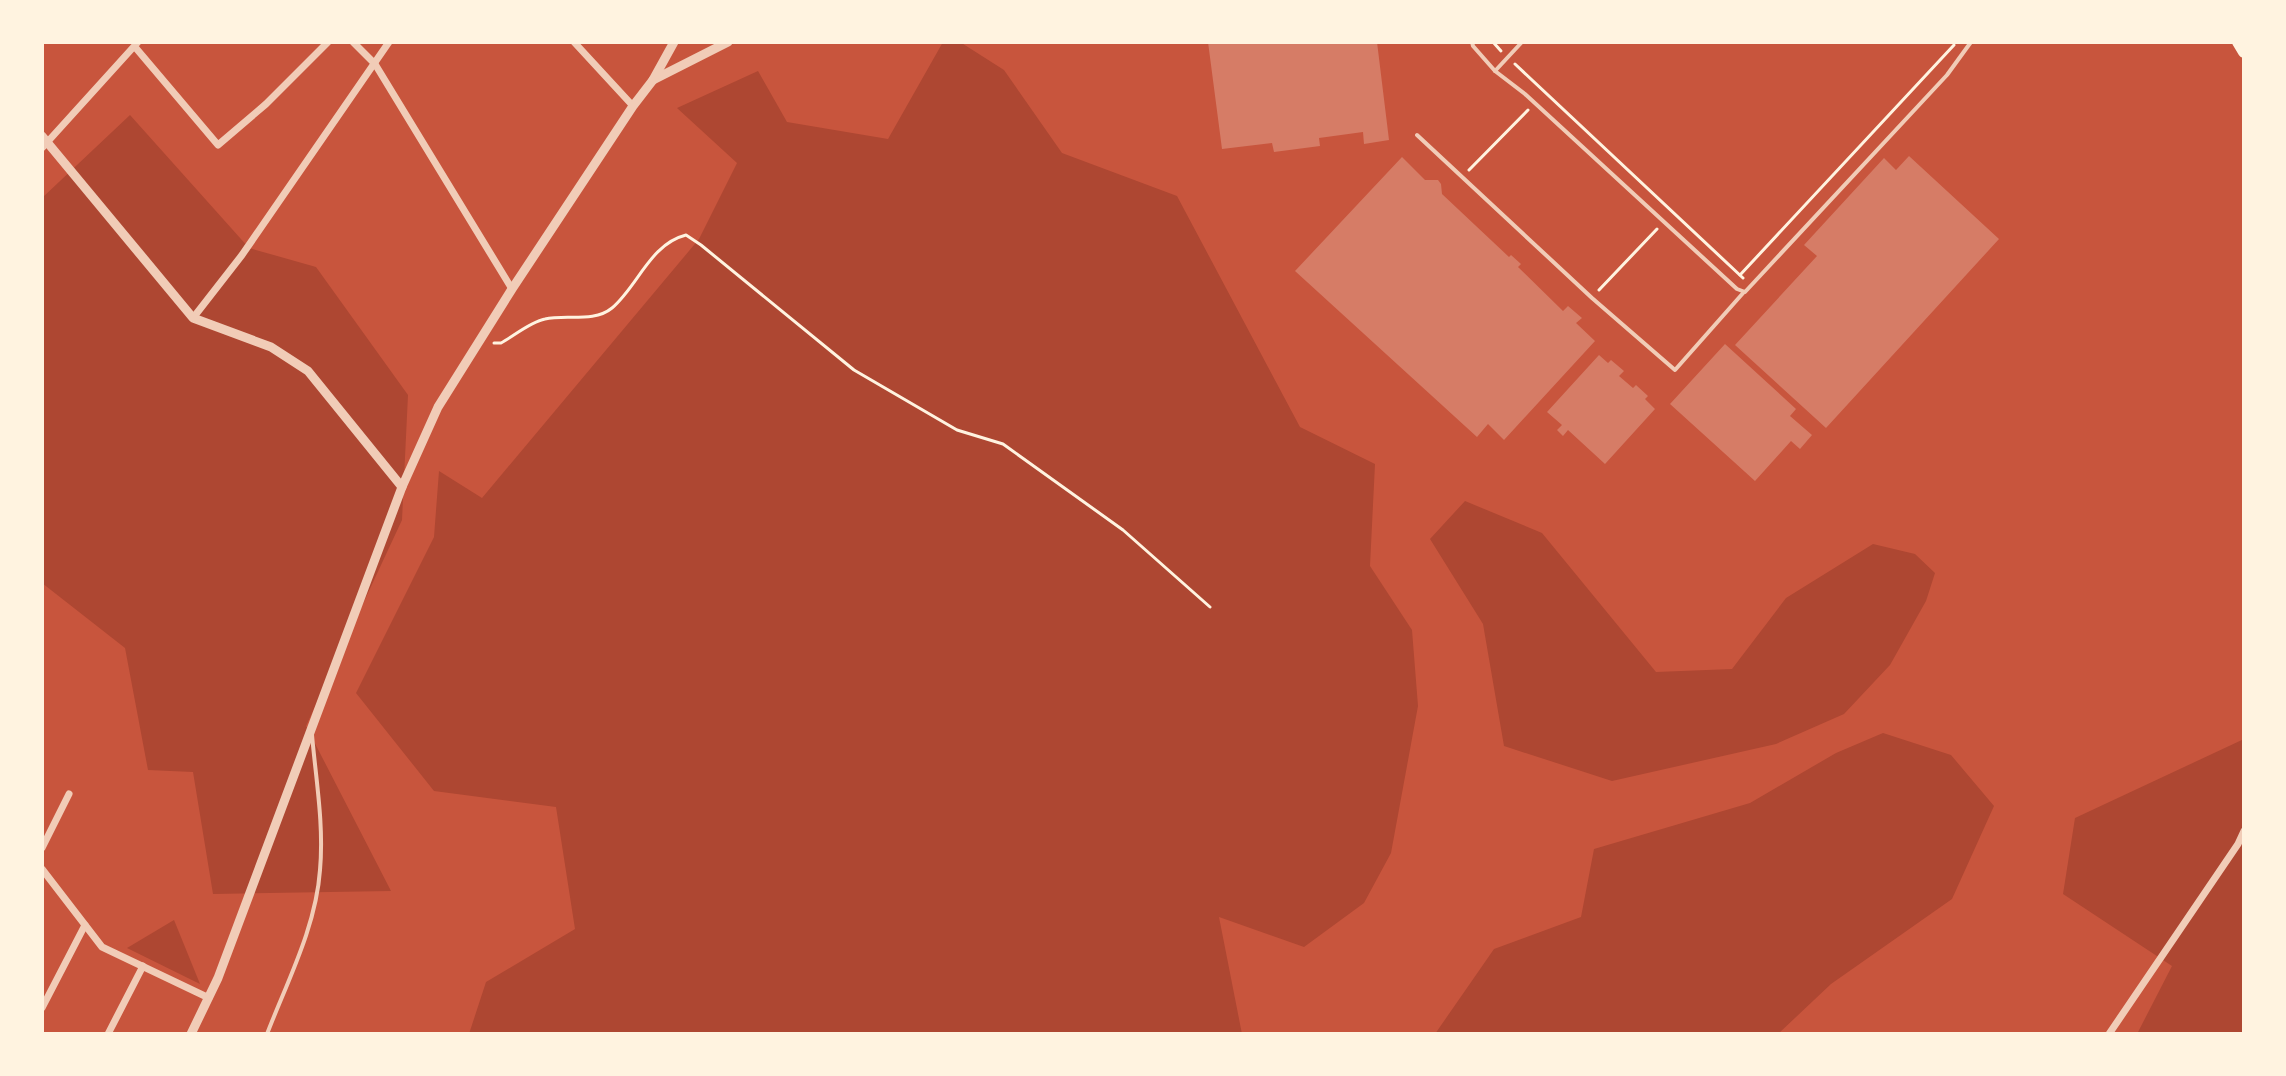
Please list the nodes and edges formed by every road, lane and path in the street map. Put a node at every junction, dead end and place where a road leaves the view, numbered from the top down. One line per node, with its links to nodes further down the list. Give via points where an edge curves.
1 (328, 42): 13 (street, via 218,145)
2 (353, 42): 16 (street)
3 (389, 42): 16 (street)
4 (574, 42): 20 (street)
5 (674, 42): 18 (street)
6 (728, 42): 18 (street)
7 (1472, 42): 17 (lane)
8 (1493, 42): 15 (path)
9 (1522, 42): 15 (lane)
10 (1957, 42): 26 (path)
11 (1971, 42): 27 (lane, via 1947,75)
12 (2238, 42): 14 (highway)
13 (137, 44): 22 (street)
14 (2244, 52)
15 (1507, 57): 17 (lane); 24 (path)
16 (375, 64): 28 (street); 31 (street)
17 (1495, 71): 19 (lane)
18 (653, 80): 20 (street)
19 (1535, 103): 23 (path); 25 (lane)
20 (633, 106): 28 (street)
21 (1417, 135): 23 (lane)
22 (44, 142): 31 (street)
23 (1462, 177): 30 (lane)
24 (1673, 212): 25 (path); 26 (path)
25 (1664, 221): 29 (lane); 30 (path)
26 (1740, 275): 27 (path)
27 (1751, 286): 29 (lane)
28 (512, 289): 32 (street)
29 (1745, 292): 30 (lane, via 1675,370)
30 (1592, 298)
31 (193, 318): 33 (street, via 271,347 308,371)
32 (478, 343): 33 (street, via 438,407); 34 (path, via 501,343 542,319 610,309 659,251 686,235 854,370 944,424 1003,444 1123,530)
33 (402, 487): 35 (street)
34 (1210, 607)
35 (311, 729): 42 (street); 46 (lane, via 320,872 312,915)
36 (69, 794): 38 (street)
37 (2244, 831): 47 (street)
38 (42, 848)
39 (42, 869): 40 (street)
40 (85, 925): 41 (street, via 102,947); 43 (street)
41 (143, 966): 42 (street); 44 (street)
42 (209, 998): 45 (street)
43 (42, 1008)
44 (108, 1034)
45 (191, 1034)
46 (267, 1034)
47 (2109, 1034)

